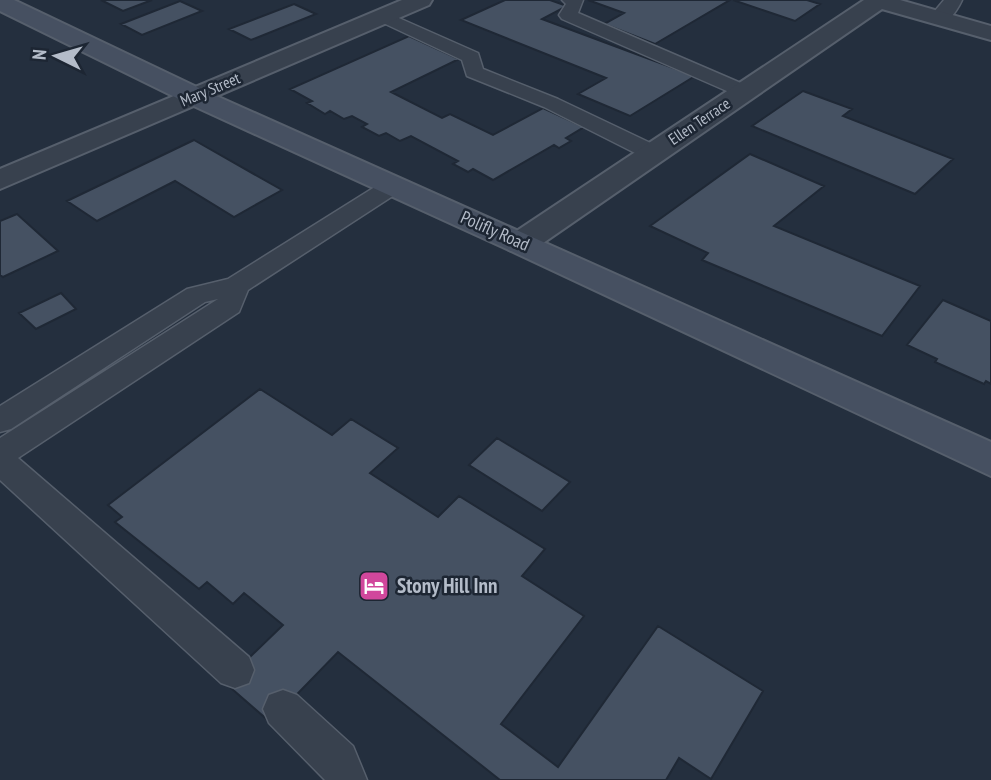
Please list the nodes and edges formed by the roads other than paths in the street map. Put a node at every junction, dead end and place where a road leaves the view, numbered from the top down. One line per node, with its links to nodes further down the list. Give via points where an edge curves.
1 (421, 0): 6 (street, Mary Street)
2 (571, 0): 8 (lane, via 576,2 568,15)
3 (877, 1): 5 (street); 8 (street, Ellen Terrace)
4 (0, 2): 9 (main road, Polifly Road)
5 (946, 9): 7 (street)
6 (383, 16): 9 (street, Mary Street); 10 (lane, via 471,57 474,72 551,103)
7 (991, 33)
8 (743, 91): 10 (street, Ellen Terrace)
9 (194, 96): 11 (street, Mary Street); 12 (main road, Polifly Road)
10 (653, 153): 13 (street, Ellen Terrace)
11 (0, 180)
12 (394, 186): 13 (main road, Polifly Road); 14 (lane)
13 (521, 243): 17 (main road, Polifly Road)
14 (236, 286): 15 (lane, via 196,295); 16 (lane, via 229,306)
15 (0, 421)
16 (0, 454)
17 (991, 460)
18 (0, 461): 19 (lane)
19 (235, 670)
20 (283, 709): 21 (lane, via 338,761)
21 (346, 780)

